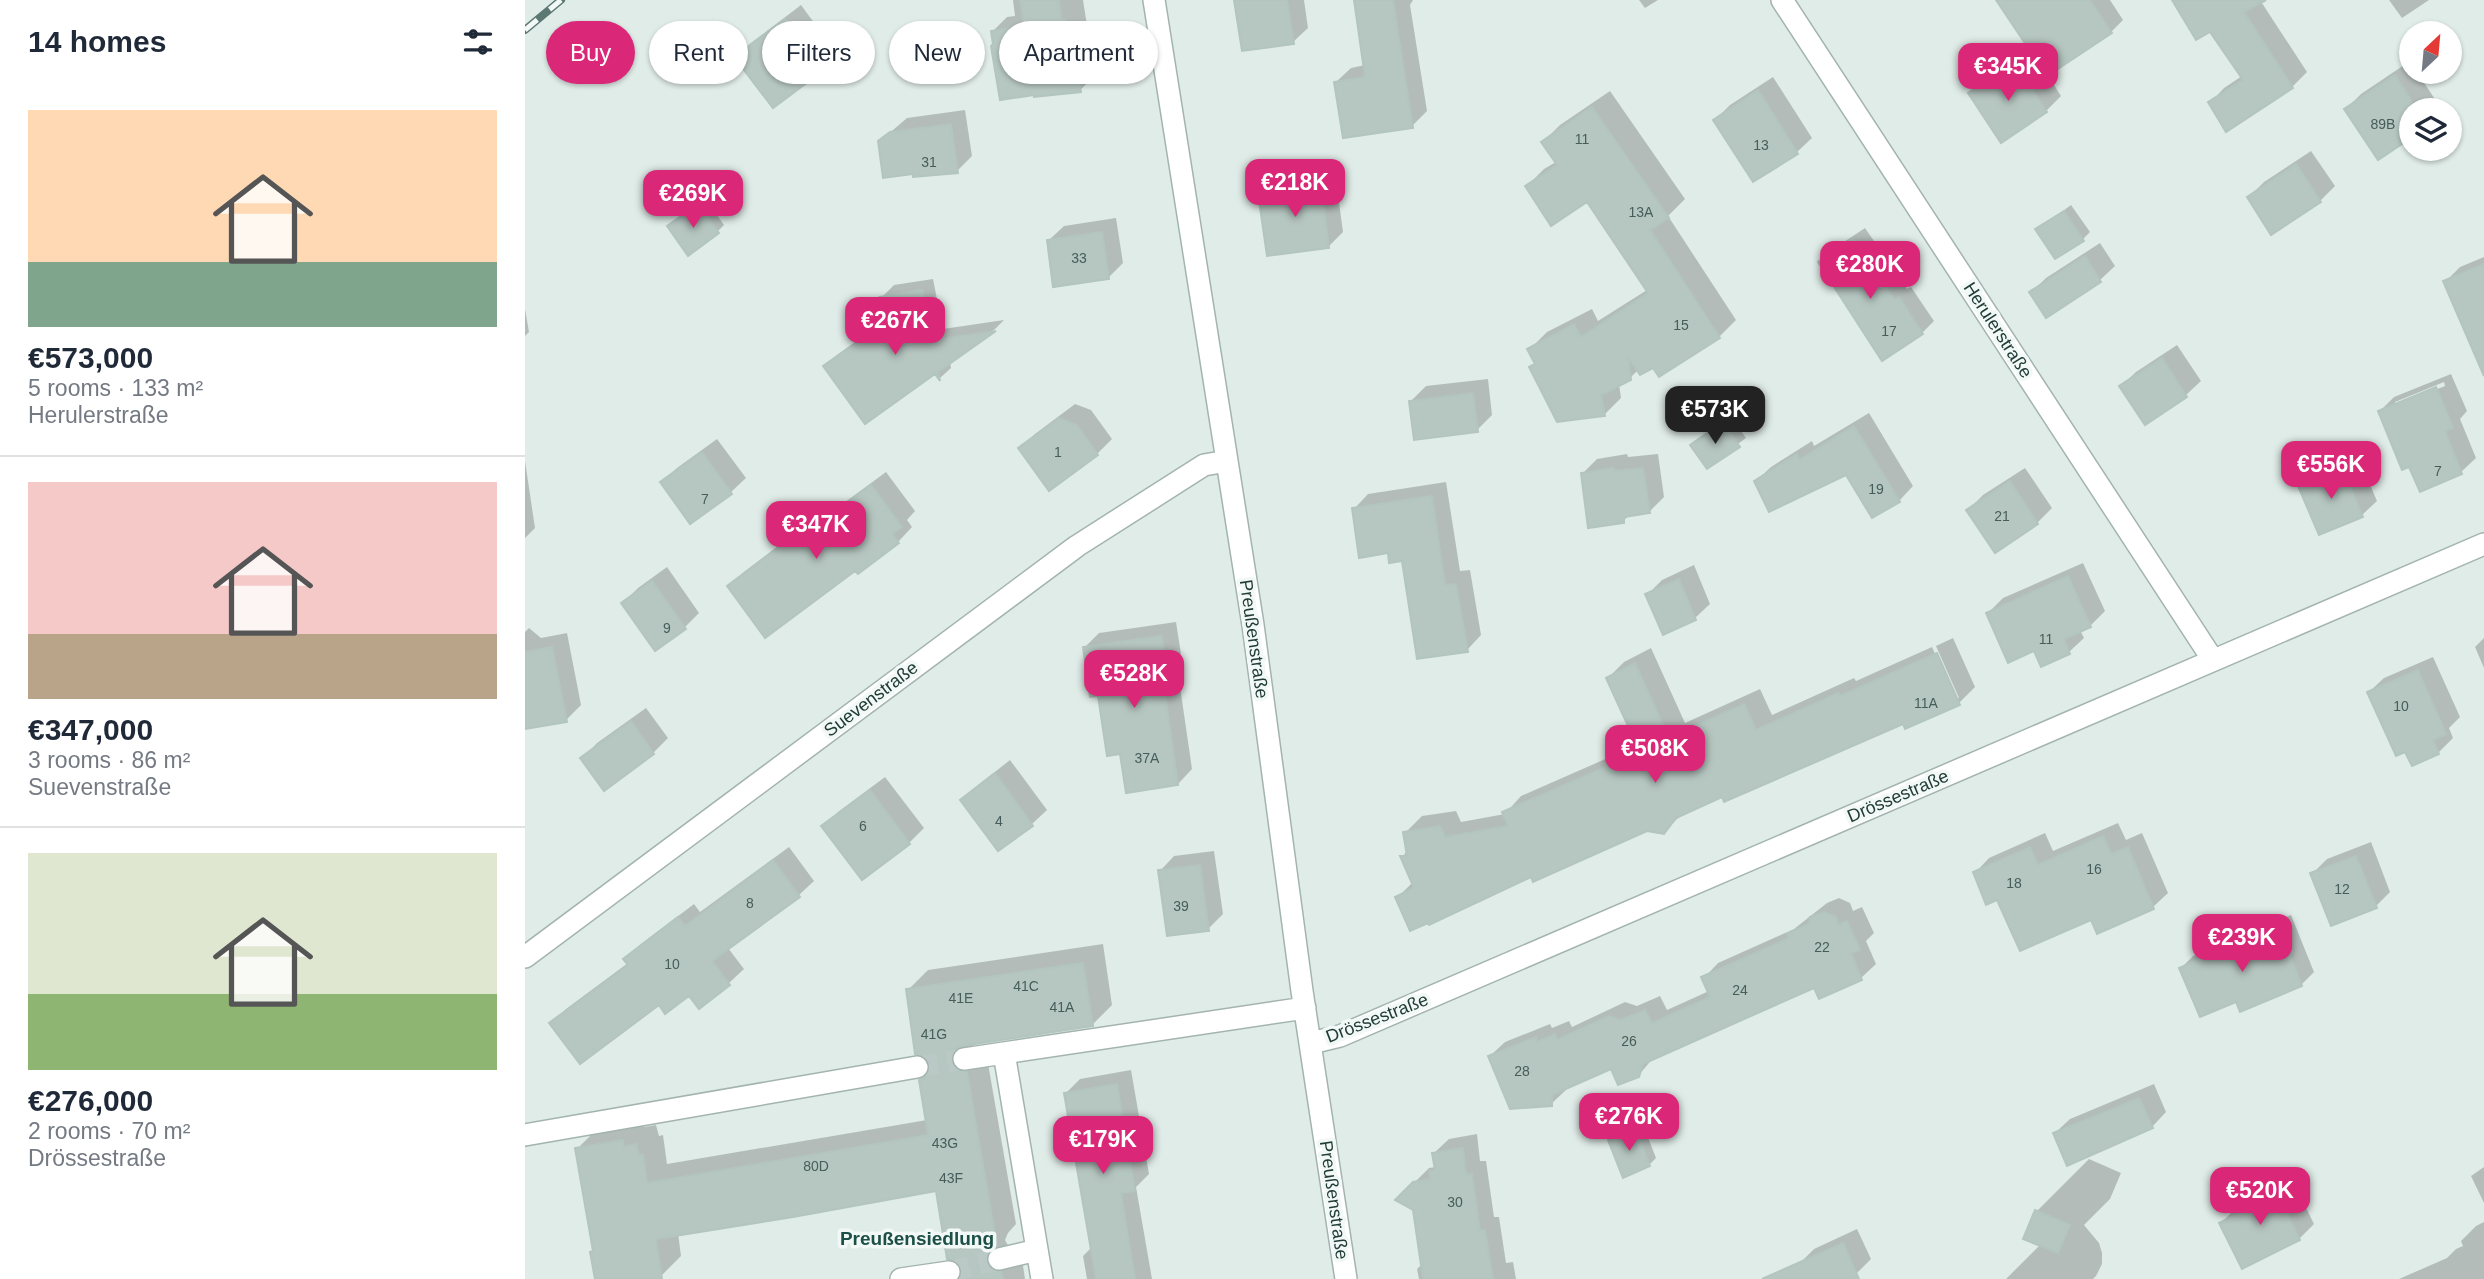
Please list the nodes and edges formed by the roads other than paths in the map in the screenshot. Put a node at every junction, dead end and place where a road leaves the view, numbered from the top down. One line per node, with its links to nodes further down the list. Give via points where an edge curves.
1 (1154, 0): 3 (street, Preußenstraße)
2 (1781, 0): 5 (street, Herulerstraße)
3 (1227, 461): 6 (street, Suevenstraße, via 1204,465 1077,546); 7 (street, Preußenstraße)
4 (2484, 544): 5 (street, Drössestraße)
5 (2213, 660): 8 (street, Drössestraße, via 1340,1036)
6 (525, 957)
7 (1305, 1008): 8 (street, Preußenstraße); 9 (street)
8 (1311, 1043): 18 (street, Preußenstraße)
9 (1004, 1054): 10 (street); 13 (street)
10 (964, 1059)
11 (917, 1067): 12 (street)
12 (525, 1135)
13 (1037, 1250): 14 (street); 17 (street)
14 (999, 1259)
15 (949, 1272): 16 (street)
16 (901, 1279)
17 (1042, 1279)
18 (1346, 1279)

